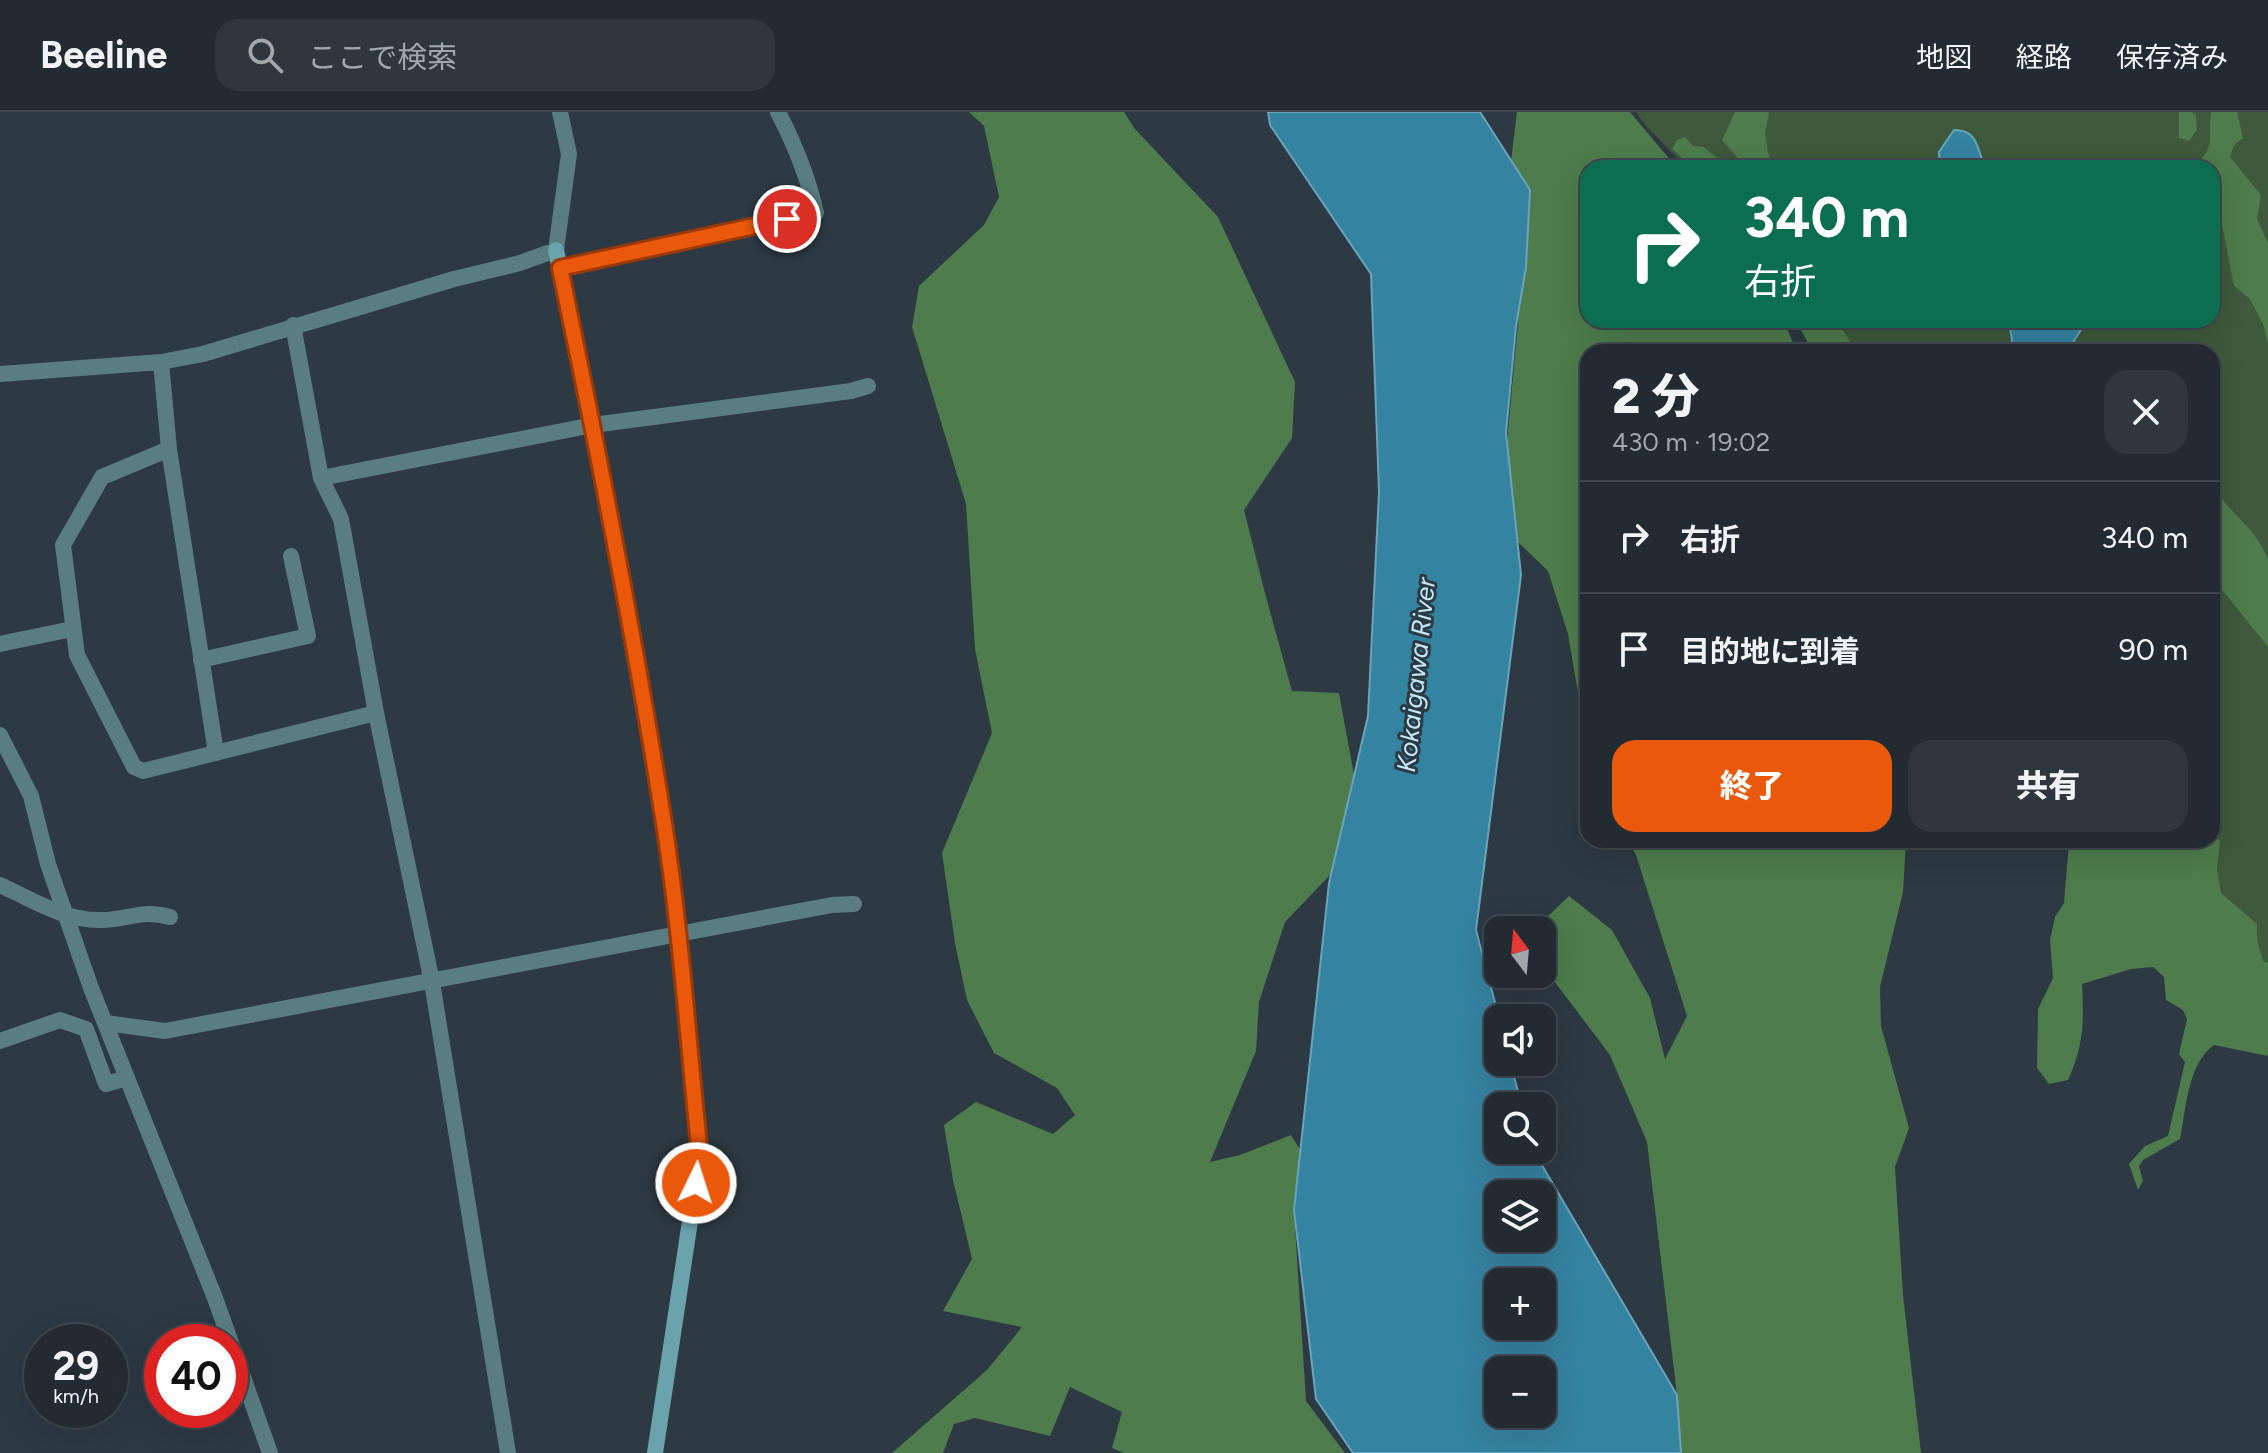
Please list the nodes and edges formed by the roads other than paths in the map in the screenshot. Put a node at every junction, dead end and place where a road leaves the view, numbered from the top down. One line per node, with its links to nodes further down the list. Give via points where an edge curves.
1 (560, 112): 3 (street, via 569,154)
2 (778, 112): 4 (street, via 809,180 816,213)
3 (556, 250): 4 (street); 5 (street)
4 (560, 268): 9 (street)
5 (293, 325): 6 (street); 11 (street)
6 (161, 362): 7 (street); 10 (street)
7 (0, 374)
8 (868, 386): 9 (street)
9 (593, 425): 11 (street); 23 (street, via 663,819)
10 (169, 449): 13 (street, via 102,477 81,510 63,545); 15 (street)
11 (321, 478): 16 (street, via 341,519)
12 (291, 556): 15 (street, via 308,636)
13 (72, 629): 14 (street); 18 (street, via 77,655 134,767 143,771)
14 (0, 644)
15 (201, 660): 18 (street)
16 (376, 713): 18 (street); 24 (street)
17 (0, 735): 21 (street, via 31,796)
18 (216, 753)
19 (0, 885): 21 (street)
20 (854, 904): 23 (street)
21 (66, 916): 22 (street, via 102,920 151,912); 25 (street)
22 (170, 917)
23 (678, 935): 24 (street); 30 (street, via 700,1155)
24 (432, 982): 25 (street, via 165,1031); 29 (street)
25 (106, 1023): 27 (street)
26 (0, 1041): 27 (street, via 60,1020 86,1029 106,1084)
27 (127, 1078): 28 (street)
28 (270, 1453)
29 (508, 1453)
30 (655, 1453)

